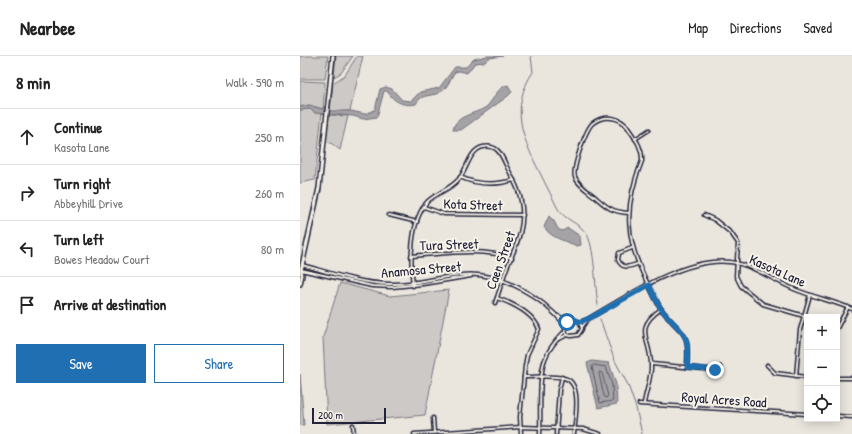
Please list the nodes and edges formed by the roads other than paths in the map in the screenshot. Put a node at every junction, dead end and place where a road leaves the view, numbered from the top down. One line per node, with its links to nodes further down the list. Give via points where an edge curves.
1 (333, 56): 17 (main road, via 319,188)
2 (649, 130): 3 (street)
3 (635, 139): 7 (street, via 643,154 632,190); 7 (street, via 620,120 609,118 593,122 588,128 574,172 580,185 608,208 614,212)
4 (460, 178): 5 (street, via 475,183); 5 (street, Caen Street, via 475,151 489,146 498,149 502,154); 6 (street, Caen Street)
5 (514, 180): 9 (street, Caen Street)
6 (424, 207): 9 (street, Kota Street, via 444,214); 11 (street, Caen Street)
7 (629, 213): 12 (street)
8 (389, 215): 11 (street)
9 (523, 215): 14 (street, Caen Street, via 519,242)
10 (704, 215): 15 (street, via 715,220 735,237 738,243)
11 (417, 222): 13 (street, Caen Street)
12 (632, 248): 16 (street); 16 (street, via 619,253 618,260 626,267)
13 (411, 256): 14 (street, Tura Street, via 475,252); 21 (street, Caen Street)
14 (512, 258): 19 (street, Caen Street)
15 (737, 263): 22 (street, Kasota Lane, via 701,262 677,270); 23 (street, Kasota Lane); 31 (street, via 738,281 758,301)
16 (638, 264): 22 (street)
17 (302, 265): 18 (main road); 21 (street, Anamosa Street, via 366,282)
18 (301, 271): 20 (main road); 21 (street, Anamosa Street, via 372,286)
19 (503, 280): 21 (street, Anamosa Street, via 463,274); 24 (street, Caen Street); 30 (street, Anamosa Street, via 527,293)
20 (300, 284)
21 (413, 284)
22 (649, 285): 28 (street); 32 (street, Kasota Lane)
23 (810, 294): 26 (street, Kasota Lane); 29 (street)
24 (497, 298): 25 (street, Caen Street); 46 (street, via 514,305 532,318 539,329 527,355)
25 (495, 302)
26 (848, 307): 27 (street, Kasota Lane); 35 (street)
27 (852, 308)
28 (661, 309): 41 (street, via 651,316 646,326); 43 (street, via 685,337 688,350)
29 (805, 314)
30 (558, 316): 33 (street, Anamosa Street); 36 (street, Anamosa Street)
31 (804, 316): 45 (street, via 800,330)
32 (588, 319): 34 (street, Kasota Lane); 37 (street, Kasota Lane)
33 (568, 320): 34 (street); 36 (street)
34 (580, 322): 37 (street)
35 (840, 322)
36 (565, 325): 38 (street)
37 (582, 326): 39 (street, Kasota Lane, via 578,335)
38 (565, 331): 39 (street); 40 (street)
39 (567, 335): 40 (street, Kasota Lane)
40 (558, 339): 49 (street, via 545,359)
41 (652, 364): 43 (street); 54 (street)
42 (767, 365): 45 (street, via 775,373)
43 (687, 367): 44 (street, via 715,370)
44 (720, 367)
45 (796, 376): 48 (street)
46 (524, 377): 49 (street); 60 (street)
47 (562, 377): 49 (street); 62 (street); 63 (street, via 570,380 576,390)
48 (804, 377)
49 (542, 378): 61 (street)
50 (840, 378): 51 (street)
51 (852, 378): 52 (street)
52 (852, 382)
53 (639, 404): 54 (street, Royal Acres Road)
54 (644, 404): 55 (street, Royal Acres Road)
55 (804, 414)
56 (840, 416): 57 (street)
57 (852, 417)
58 (433, 418): 64 (street)
59 (353, 426): 65 (street)
60 (520, 427): 61 (street); 64 (street); 67 (street)
61 (540, 427): 62 (street); 68 (street)
62 (556, 428): 63 (street); 69 (street)
63 (574, 429): 70 (street); 71 (street, via 590,430)
64 (434, 433): 66 (street)
65 (354, 434)
66 (414, 434)
67 (521, 434)
68 (540, 434)
69 (556, 434)
70 (574, 434)
71 (600, 434)

